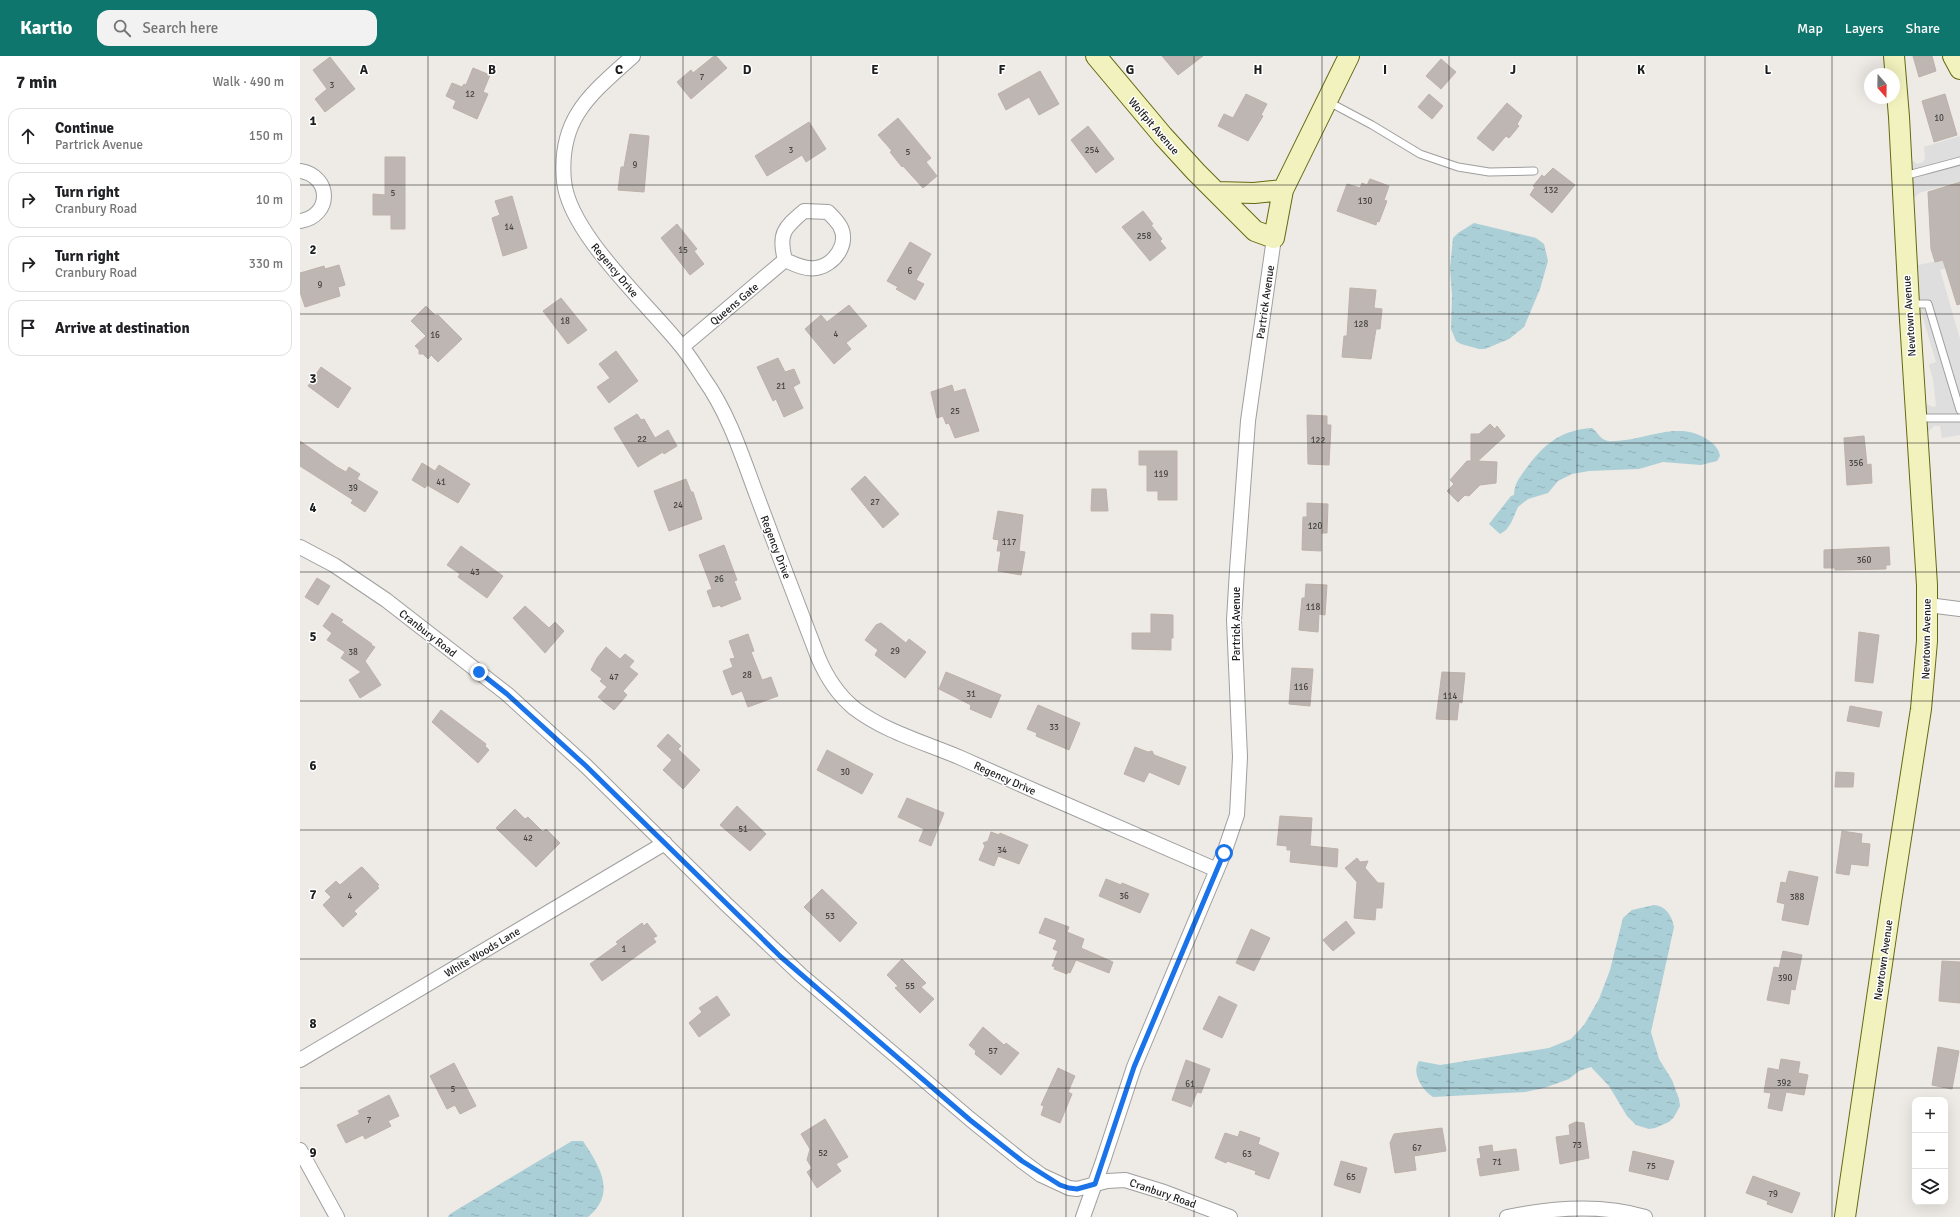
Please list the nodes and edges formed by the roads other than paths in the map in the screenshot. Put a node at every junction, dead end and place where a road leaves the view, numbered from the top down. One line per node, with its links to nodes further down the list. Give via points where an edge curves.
1 (633, 56): 18 (street, Regency Drive, via 592,92 575,117 567,140 564,181 575,216 589,238)
2 (1096, 56): 13 (street, Wolfpit Avenue, via 1163,136)
3 (1349, 56): 7 (street, Partrick Avenue)
4 (1894, 56): 11 (street, Newtown Avenue)
5 (1953, 56): 6 (street)
6 (1960, 69)
7 (1327, 101): 10 (lane, via 1420,154 1458,167 1489,172); 12 (street, Partrick Avenue)
8 (1960, 162): 11 (lane)
9 (300, 171): 14 (street, via 316,178 324,193 320,209 314,216)
10 (1534, 171)
11 (1902, 177): 17 (street, Newtown Avenue)
12 (1283, 190): 13 (street, via 1254,193); 15 (street, Partrick Avenue)
13 (1217, 192): 15 (street, Wolfpit Avenue, via 1255,231)
14 (300, 221)
15 (1274, 238): 26 (street, Partrick Avenue, via 1248,421 1237,570 1234,620 1240,742 1239,800 1230,838)
16 (785, 260): 16 (street, via 781,244 787,225 804,211 828,212 841,227 843,246 834,259 815,268 802,267); 18 (street, Queens Gate)
17 (1909, 304): 19 (lane, via 1928,304); 20 (street, Newtown Avenue)
18 (682, 347): 26 (street, Regency Drive, via 725,414 818,657 838,693 854,708 888,729)
19 (1960, 410)
20 (1916, 418): 21 (lane); 23 (street, Newtown Avenue)
21 (1960, 418)
22 (300, 547): 25 (street, Cranbury Road, via 334,565 386,600 507,694)
23 (1928, 605): 24 (street); 35 (street, Newtown Avenue, via 1927,659 1922,709)
24 (1960, 609)
25 (665, 843): 27 (street, White Woods Lane); 29 (street, Cranbury Road, via 806,980 997,1141 1041,1175 1060,1185 1077,1189)
26 (1217, 870): 29 (street, Partrick Avenue, via 1134,1067)
27 (300, 1060)
28 (300, 1150): 30 (street)
29 (1095, 1184): 31 (street, Partrick Avenue); 32 (street, Cranbury Road, via 1107,1180 1125,1180)
30 (337, 1217)
31 (1083, 1217)
32 (1230, 1217)
33 (1507, 1217): 34 (street, via 1535,1211 1602,1209)
34 (1645, 1217)
35 (1845, 1217)

